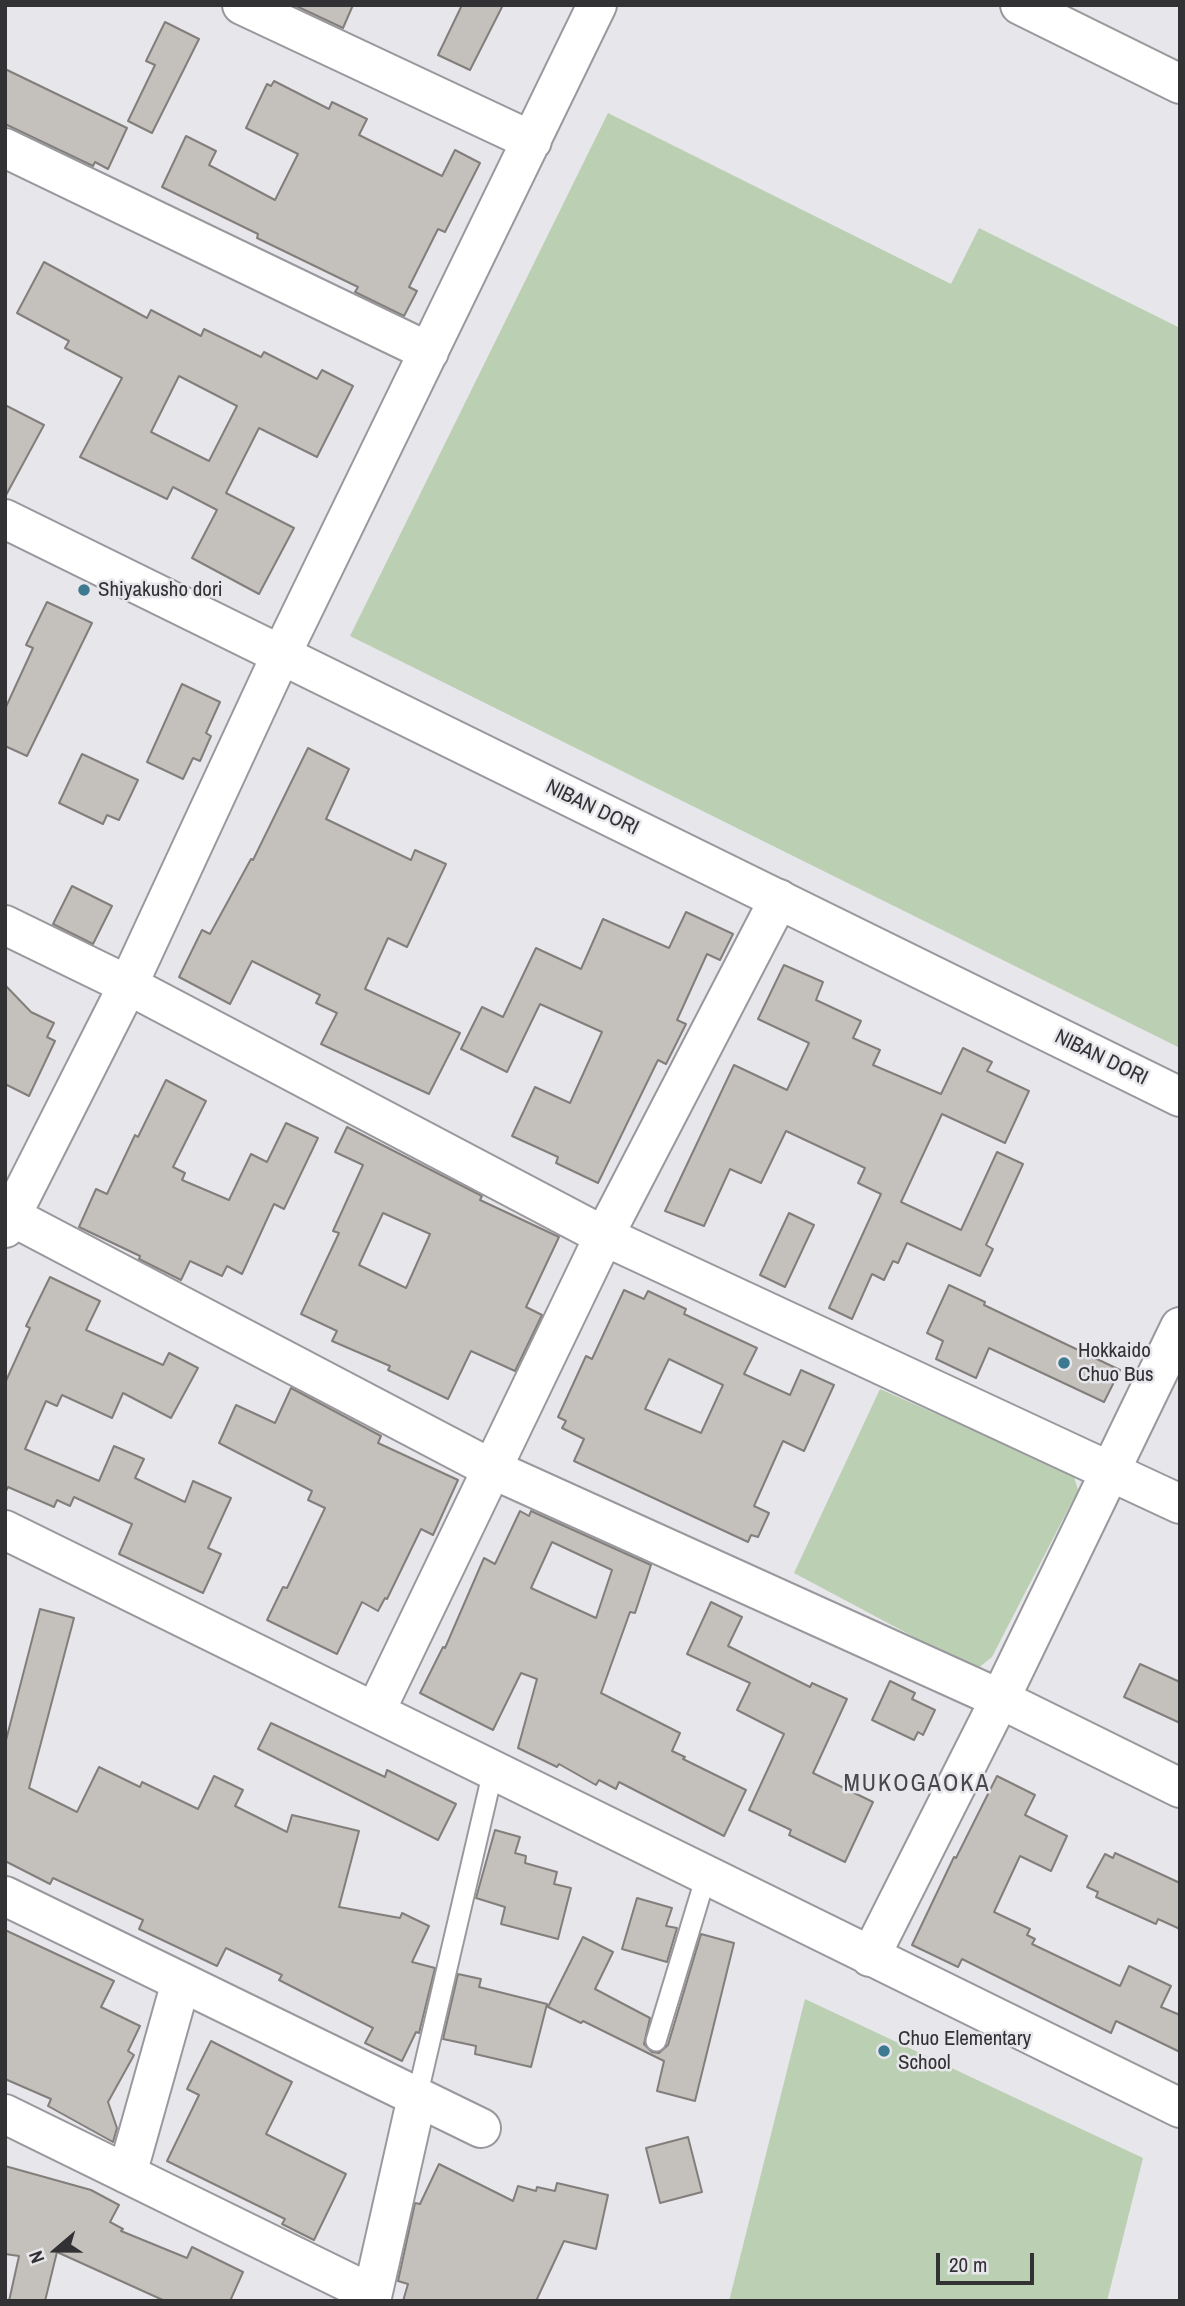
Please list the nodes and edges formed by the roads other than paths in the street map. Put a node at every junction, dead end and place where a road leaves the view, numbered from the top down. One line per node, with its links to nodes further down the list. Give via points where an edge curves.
1 (242, 5): 5 (street)
2 (597, 5): 5 (street)
3 (1020, 5): 4 (street)
4 (1180, 84)
5 (532, 141): 7 (street)
6 (5, 148): 7 (street)
7 (429, 352): 9 (street)
8 (5, 519): 9 (street, NIBAN DORI)
9 (281, 655): 10 (street, NIBAN DORI); 12 (street)
10 (779, 899): 13 (street, NIBAN DORI); 15 (street)
11 (5, 925): 12 (street)
12 (128, 985): 14 (street); 15 (street)
13 (1180, 1097)
14 (7, 1219): 17 (street)
15 (604, 1236): 17 (street); 18 (street)
16 (1180, 1327): 18 (street)
17 (492, 1469): 21 (street); 22 (street)
18 (1112, 1470): 19 (street); 21 (street)
19 (1180, 1504)
20 (5, 1530): 22 (street)
21 (1000, 1699): 24 (street); 27 (street)
22 (375, 1712): 23 (street)
23 (493, 1771): 25 (street); 30 (lane)
24 (1180, 1788)
25 (706, 1876): 27 (street); 29 (lane)
26 (5, 1896): 28 (street)
27 (870, 1957): 31 (street)
28 (181, 1982): 30 (street); 34 (street)
29 (656, 2041)
30 (417, 2097): 33 (street); 35 (street)
31 (1180, 2108)
32 (5, 2114): 34 (street)
33 (481, 2128)
34 (127, 2174): 35 (street)
35 (371, 2298)

